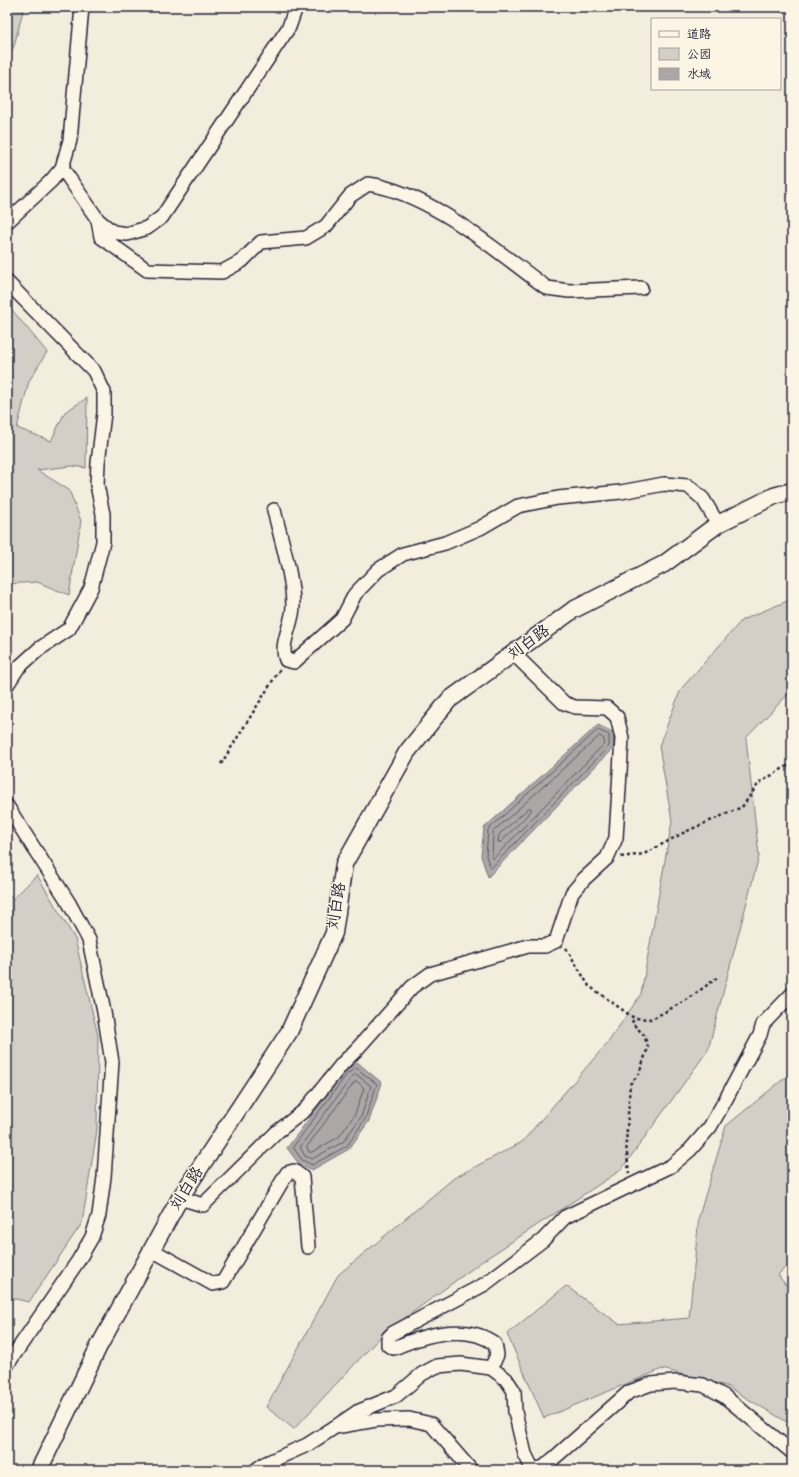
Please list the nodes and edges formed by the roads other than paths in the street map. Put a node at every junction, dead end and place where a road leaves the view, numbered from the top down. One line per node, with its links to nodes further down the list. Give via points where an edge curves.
1 (82, 7): 3 (street, via 70,140)
2 (296, 7): 4 (street, via 289,27 162,217 147,228 127,234 113,232)
3 (62, 168): 4 (street); 5 (street)
4 (98, 220): 7 (street, via 101,237 147,270 222,272 242,261 261,242 306,238 326,226 350,196 368,184 382,186 442,212 547,288 569,291)
5 (7, 222)
6 (7, 282): 12 (street, via 94,371 104,392 97,485 103,514 103,542 92,588 70,629 39,649 18,668)
7 (641, 288)
8 (792, 491): 10 (street, 刘白路, via 774,496)
9 (274, 510): 10 (street, via 292,591 293,608 282,652 286,660 294,662 342,619 355,594 378,570 403,554 444,543 480,528 518,506 664,484 688,486 703,499)
10 (718, 524): 11 (street, 刘白路, via 664,564 573,610)
11 (514, 654): 15 (street, 刘白路, via 449,700 407,752 344,864 334,933 290,1032); 15 (street, via 564,703 575,707 607,708 616,717 622,738 616,838 607,858 572,893 556,941 545,946 528,946 430,974 412,987 342,1064 306,1110 277,1132 203,1205)
12 (7, 685)
13 (7, 806): 18 (street, via 69,902 89,940 112,1062 104,1177 99,1215 92,1237)
14 (792, 994): 19 (street, via 763,1024 760,1036 727,1098 710,1127 690,1150 671,1166 565,1217 543,1240 486,1284 388,1338 388,1345 394,1348 420,1337 464,1332 495,1344 497,1356)
15 (180, 1198): 17 (street, 刘白路)
16 (308, 1247): 17 (street, via 302,1177 294,1171 288,1173 224,1282 213,1284)
17 (152, 1250): 22 (street, 刘白路, via 98,1348)
18 (7, 1365)
19 (492, 1368): 20 (street, via 462,1364 437,1366 422,1374 396,1396 357,1412); 21 (street, via 506,1379 514,1391 515,1412 525,1454 533,1470 544,1467 629,1392 651,1384 675,1382 703,1385 724,1396)
20 (335, 1427): 23 (street, via 307,1445); 24 (street, via 376,1420 409,1419 431,1424)
21 (792, 1452)
22 (39, 1470)
23 (256, 1470)
24 (471, 1470)

